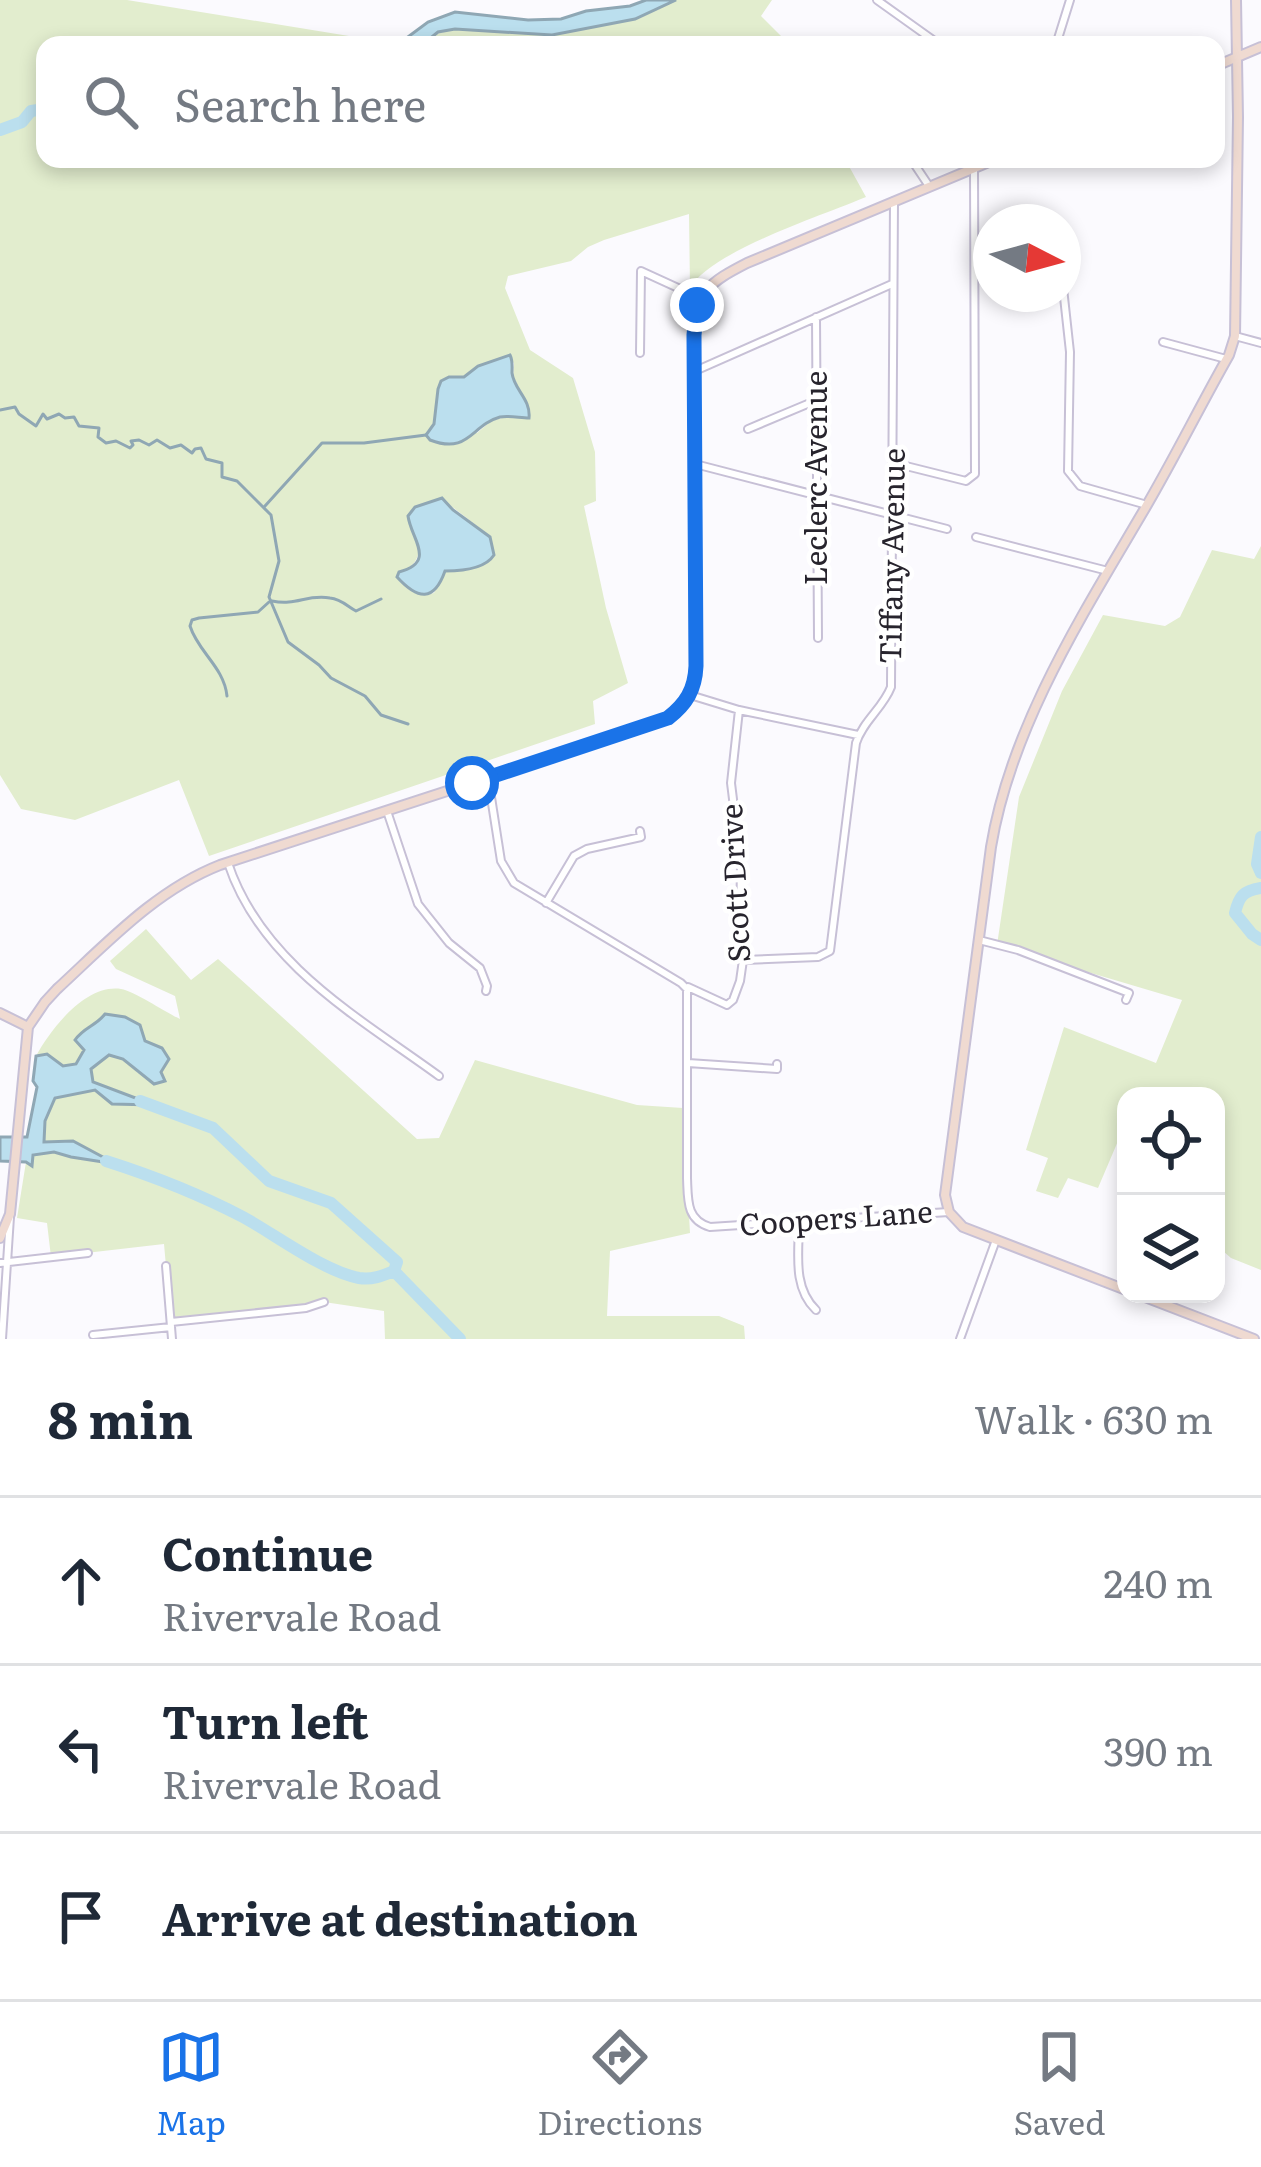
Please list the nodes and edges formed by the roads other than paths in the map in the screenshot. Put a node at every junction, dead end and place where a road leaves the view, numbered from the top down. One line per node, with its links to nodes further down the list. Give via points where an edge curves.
1 (877, 0): 4 (street)
2 (1070, 0): 5 (street)
3 (1236, 0): 7 (street)
4 (927, 36)
5 (1059, 36)
6 (1261, 47): 7 (street)
7 (1236, 58): 8 (street); 17 (street)
8 (1225, 62)
9 (916, 168): 11 (street)
10 (974, 169): 11 (street); 25 (street, via 975,474 966,481)
11 (929, 186): 12 (street)
12 (894, 201): 13 (street, Tiffany Avenue); 14 (street, via 746,263)
13 (892, 284): 16 (street); 25 (street, Tiffany Avenue)
14 (700, 298): 20 (street, via 641,272); 22 (street)
15 (1066, 312): 28 (street, via 1068,471 1080,485)
16 (816, 317): 22 (street); 23 (street, Leclerc Avenue)
17 (1235, 336): 19 (street); 21 (street)
18 (1163, 342): 21 (street)
19 (1261, 343)
20 (640, 353)
21 (1226, 359): 28 (street)
22 (694, 371): 26 (street)
23 (817, 400): 24 (street); 27 (street, Leclerc Avenue)
24 (748, 429)
25 (894, 463): 29 (street, Tiffany Avenue)
26 (695, 464): 27 (street); 34 (street)
27 (817, 496): 29 (street); 33 (street, Leclerc Avenue)
28 (1147, 505): 32 (street)
29 (893, 515): 30 (street); 36 (street, Tiffany Avenue, via 891,687)
30 (946, 529)
31 (976, 537): 32 (street)
32 (1108, 571): 42 (street, via 1045,686 1005,790)
33 (818, 638)
34 (690, 695): 35 (street); 37 (street, via 668,718)
35 (740, 710): 36 (street); 43 (street, Scott Drive, via 731,784)
36 (858, 735): 43 (street, Tiffany Avenue, via 833,946 823,956)
37 (488, 778): 38 (street); 41 (street, via 505,870)
38 (387, 811): 40 (street); 45 (street, via 418,904 481,968)
39 (640, 831): 41 (street, via 641,838 574,856)
40 (228, 863): 48 (street, via 162,896 57,989); 51 (street, via 257,922 301,973)
41 (546, 903): 44 (street)
42 (979, 940): 46 (street, via 1129,993); 52 (street)
43 (743, 960): 44 (street, Scott Drive, via 730,1003)
44 (685, 985): 49 (street, Coopers Lane)
45 (485, 991)
46 (1126, 1000)
47 (0, 1013): 48 (street)
48 (28, 1027): 53 (street)
49 (688, 1063): 50 (street); 54 (street, Coopers Lane, via 688,1205 695,1220 710,1227)
50 (777, 1064)
51 (439, 1076)
52 (949, 1212): 54 (street, Coopers Lane); 56 (street)
53 (10, 1214): 55 (street); 58 (street)
54 (799, 1221): 63 (street, via 799,1280)
55 (0, 1238)
56 (996, 1240): 60 (street); 68 (street)
57 (88, 1253): 58 (street)
58 (4, 1263): 66 (street)
59 (166, 1266): 64 (street)
60 (1117, 1287)
61 (324, 1302): 64 (street)
62 (1160, 1303): 69 (street)
63 (816, 1310)
64 (171, 1324): 65 (street); 67 (street)
65 (93, 1335)
66 (2, 1339)
67 (172, 1339)
68 (960, 1339)
69 (1254, 1339)

